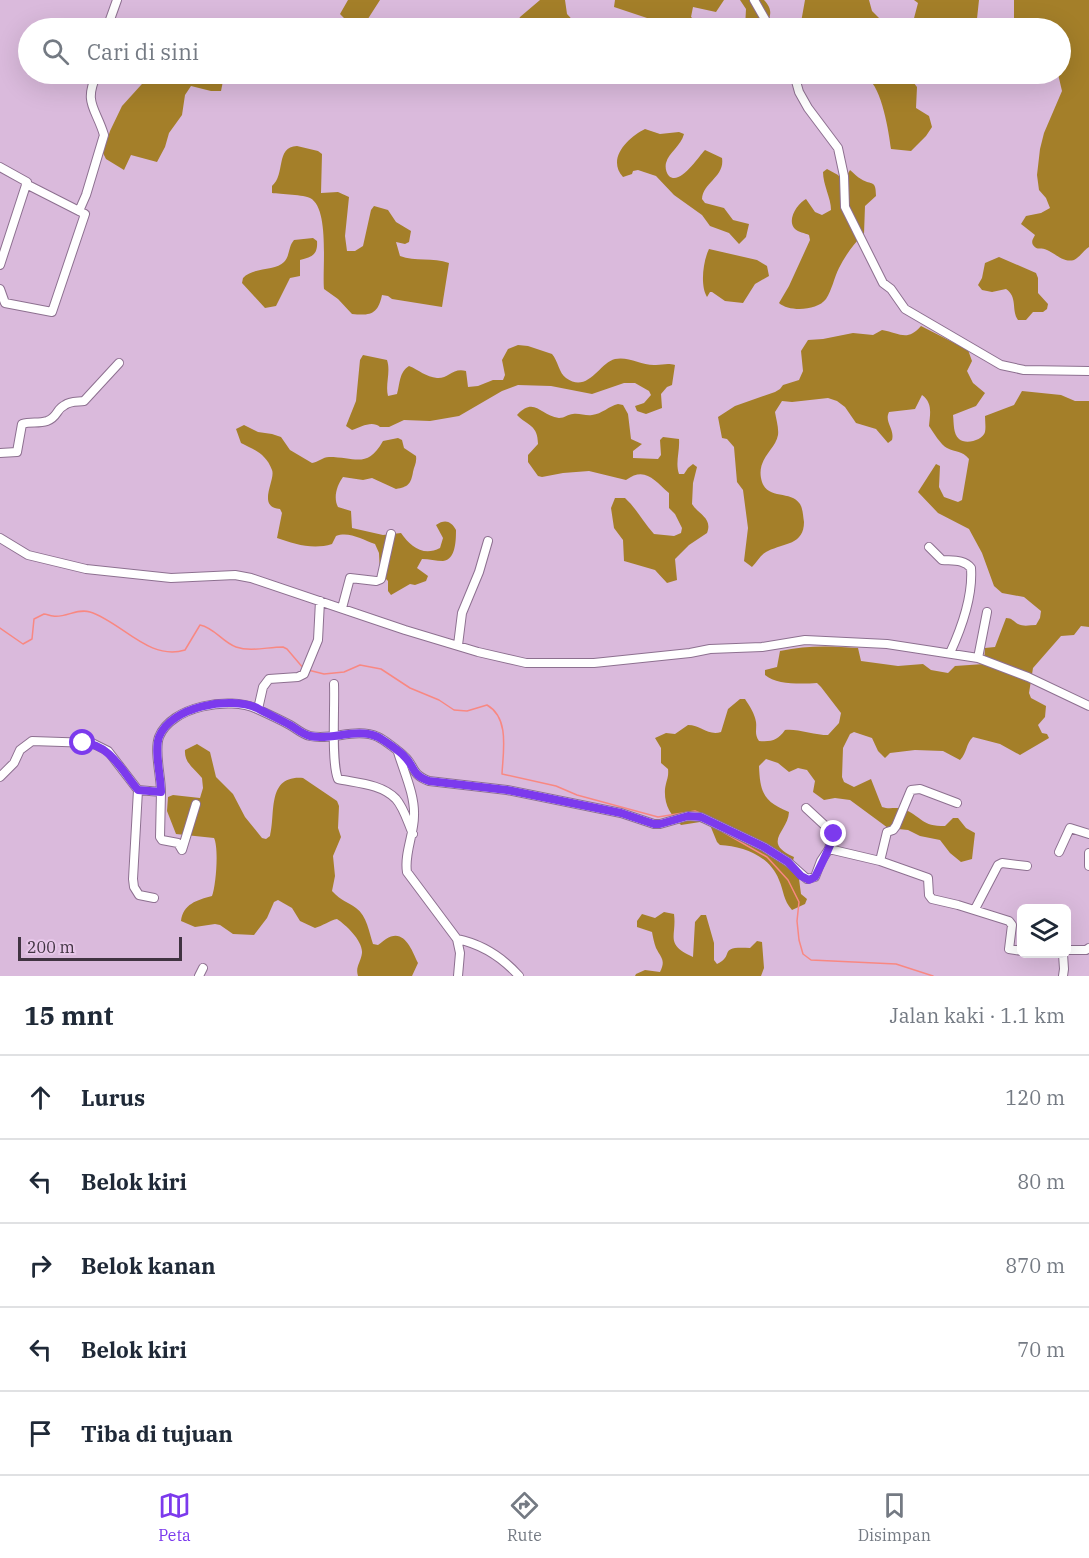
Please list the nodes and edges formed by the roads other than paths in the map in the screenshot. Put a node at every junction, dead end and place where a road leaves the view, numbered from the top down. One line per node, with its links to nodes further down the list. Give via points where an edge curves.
1 (117, 0): 3 (street)
2 (754, 0): 4 (street)
3 (111, 18)
4 (764, 18)
5 (93, 84): 9 (street, via 90,96 94,114 104,135)
6 (797, 84): 13 (street, via 808,108 840,153 845,207 883,283 899,302 1001,365 1024,370)
7 (0, 168): 8 (street)
8 (26, 184): 9 (street); 10 (street)
9 (79, 210): 11 (street, via 85,214 52,312 5,303)
10 (0, 265)
11 (0, 289)
12 (119, 363): 14 (street, via 84,401 66,404 49,420 22,424 17,452)
13 (1089, 371)
14 (0, 453)
15 (391, 534): 20 (street, via 381,579 350,578)
16 (0, 538): 19 (street, via 28,555 86,569 171,578 235,575)
17 (488, 541): 22 (street, via 462,613)
18 (928, 547): 23 (street, via 942,560 958,561 971,568 970,591)
19 (320, 601): 20 (street); 27 (street, via 318,640 303,674 269,679)
20 (342, 608): 22 (street)
21 (987, 612): 24 (street)
22 (458, 645): 23 (street, via 544,664 631,660 806,640)
23 (950, 653): 24 (street)
24 (978, 658): 26 (street)
25 (334, 684): 28 (street)
26 (1089, 706)
27 (258, 709): 28 (street, via 306,735); 32 (street, via 221,702 176,717 163,730 158,743)
28 (335, 735): 29 (street, via 375,736); 36 (street, via 338,779 362,782 392,796)
29 (398, 752): 36 (street, via 413,801); 38 (street, via 418,775 429,781 507,790 621,813 654,824 701,817 764,847 809,880 815,877)
30 (0, 777): 31 (street, via 32,741 92,743 108,751)
31 (138, 790): 32 (street); 44 (street, via 134,887 139,895)
32 (161, 792): 34 (street, via 160,837 178,843 182,850)
33 (957, 803): 41 (street, via 912,790 894,830 887,832)
34 (196, 804)
35 (806, 808): 38 (street, via 833,833)
36 (413, 834): 46 (street, via 407,872)
37 (1089, 834): 39 (street, via 1070,828)
38 (830, 849): 41 (street)
39 (1059, 852)
40 (1089, 853): 43 (street)
41 (880, 861): 45 (street, via 928,878 932,899)
42 (1027, 866): 45 (street, via 998,865)
43 (1089, 866)
44 (154, 898)
45 (975, 909): 48 (street, via 1011,922 1009,949)
46 (457, 939): 51 (street); 52 (street, via 486,949)
47 (1089, 948): 49 (street)
48 (1017, 950)
49 (1071, 950)
50 (1063, 958): 53 (street)
51 (458, 976)
52 (519, 976)
53 (1063, 976)

